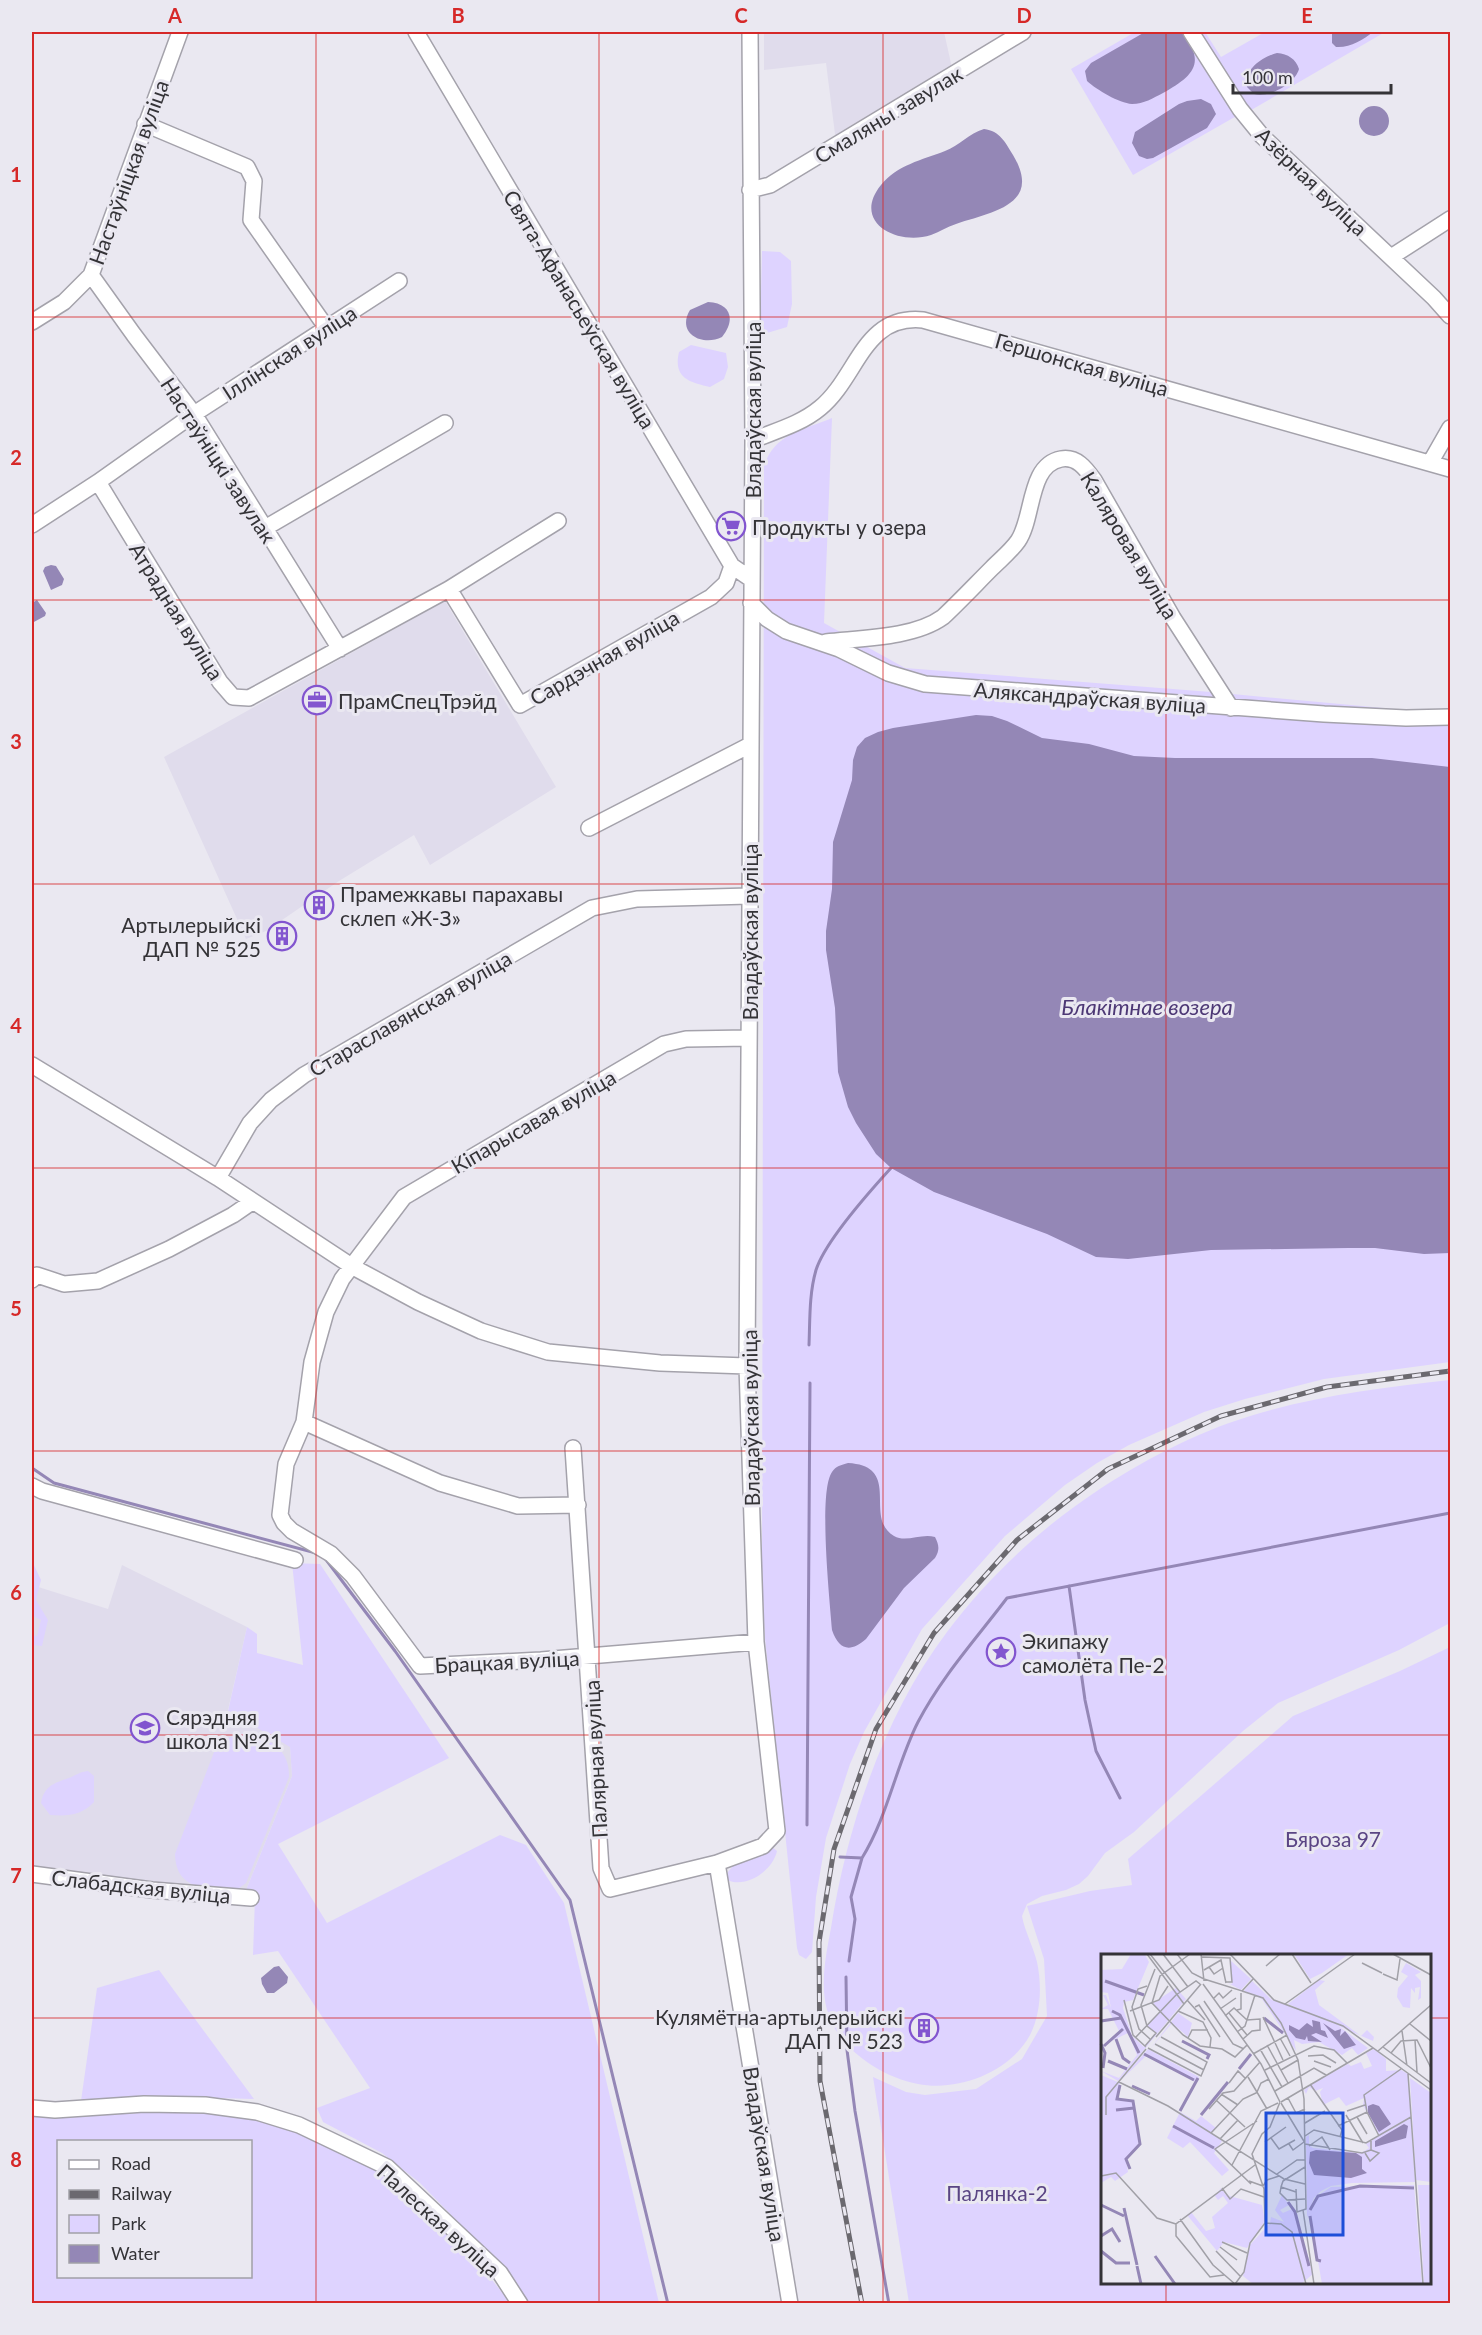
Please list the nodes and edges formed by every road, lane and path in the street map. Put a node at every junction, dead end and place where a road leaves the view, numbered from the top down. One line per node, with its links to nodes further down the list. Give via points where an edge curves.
1 (180, 32): 6 (street, Настаўніцкая вуліца)
2 (416, 32): 25 (street, Свята-Афанасьеўская вуліца)
3 (750, 32): 7 (street, Владаўская вуліца)
4 (1023, 32): 7 (street, Смаляны завулак, via 770,185)
5 (1191, 32): 9 (street, Азёрная вуліца, via 1262,136)
6 (145, 124): 10 (street, Настаўніцкая вуліца); 14 (street, via 247,167 254,182 251,219)
7 (750, 190): 18 (street, Владаўская вуліца)
8 (1450, 219): 9 (street)
9 (1391, 257): 12 (street, Азёрная вуліца)
10 (91, 275): 13 (street, Настаўніцкая вуліца, via 64,302); 15 (street, Настаўніцкі завулак)
11 (399, 281): 14 (street, Іллінская вуліца)
12 (1450, 316)
13 (32, 322)
14 (326, 327): 15 (street, Іллінская вуліца)
15 (194, 414): 21 (street, Іллінская вуліца); 24 (street, Настаўніцкі завулак)
16 (445, 423): 24 (street)
17 (1450, 428): 19 (street)
18 (753, 440): 19 (street, Гершонская вуліца, via 811,415 832,395 878,332 894,322 913,319); 26 (street, Владаўская вуліца)
19 (1430, 463): 20 (street, Гершонская вуліца)
20 (1450, 469)
21 (98, 482): 23 (street, Іллінская вуліца); 30 (street, Атрадная вуліца, via 220,682 233,697 249,698)
22 (558, 521): 27 (street)
23 (32, 525)
24 (265, 528): 30 (street, Настаўніцкі завулак)
25 (732, 566): 26 (street, Свята-Афанасьеўская вуліца); 27 (street, Сардэчная вуліца, via 726,583 711,597 520,705)
26 (751, 579): 28 (street, Владаўская вуліца)
27 (449, 589): 30 (street)
28 (751, 603): 29 (street, Аляксандраўская вуліца, via 786,631); 33 (street, Владаўская вуліца)
29 (823, 643): 31 (street, Аляксандраўская вуліца, via 888,673 926,684); 31 (street, Каляровая вуліца, via 910,632 943,617 1017,542 1044,470 1069,458 1083,466 1094,480 1173,618)
30 (340, 649)
31 (1231, 708): 32 (street, Аляксандраўская вуліца)
32 (1450, 717)
33 (750, 745): 34 (street); 35 (street, Владаўская вуліца)
34 (590, 828)
35 (749, 896): 36 (street, Владаўская вуліца); 38 (street, Стараславянская вуліца, via 637,898 592,908 304,1074 271,1100 250,1124)
36 (749, 1038): 40 (street, Кіпарысавая вуліца, via 664,1044 404,1197); 42 (street, Владаўская вуліца)
37 (32, 1065): 38 (street)
38 (218, 1179): 39 (street)
39 (252, 1202): 40 (street); 41 (street, via 169,1249 98,1281 63,1284 37,1275)
40 (353, 1267): 42 (street, via 481,1331 548,1352 660,1363); 43 (street, Кіпарысавая вуліца, via 342,1279 326,1312 312,1362)
41 (32, 1280)
42 (747, 1366): 48 (street, Владаўская вуліца)
43 (303, 1422): 46 (street, via 440,1483 518,1506); 49 (street, Брацкая вуліца, via 286,1464 280,1515 292,1531 331,1554 353,1576 420,1666)
44 (573, 1448): 46 (street, Палярная вуліца)
45 (32, 1486): 47 (street)
46 (578, 1505): 49 (street, Палярная вуліца)
47 (295, 1560)
48 (756, 1642): 49 (street, Брацкая вуліца); 50 (street, Владаўская вуліца, via 777,1831 763,1846)
49 (589, 1656): 50 (street, Палярная вуліца, via 601,1868 610,1889)
50 (717, 1863): 55 (street, Владаўская вуліца)
51 (32, 1874): 52 (street, Слабадская вуліца)
52 (251, 1898)
53 (32, 2108): 54 (street, Палеская вуліца, via 205,2105 257,2112 299,2125 387,2168 500,2273)
54 (520, 2304)
55 (790, 2304)

